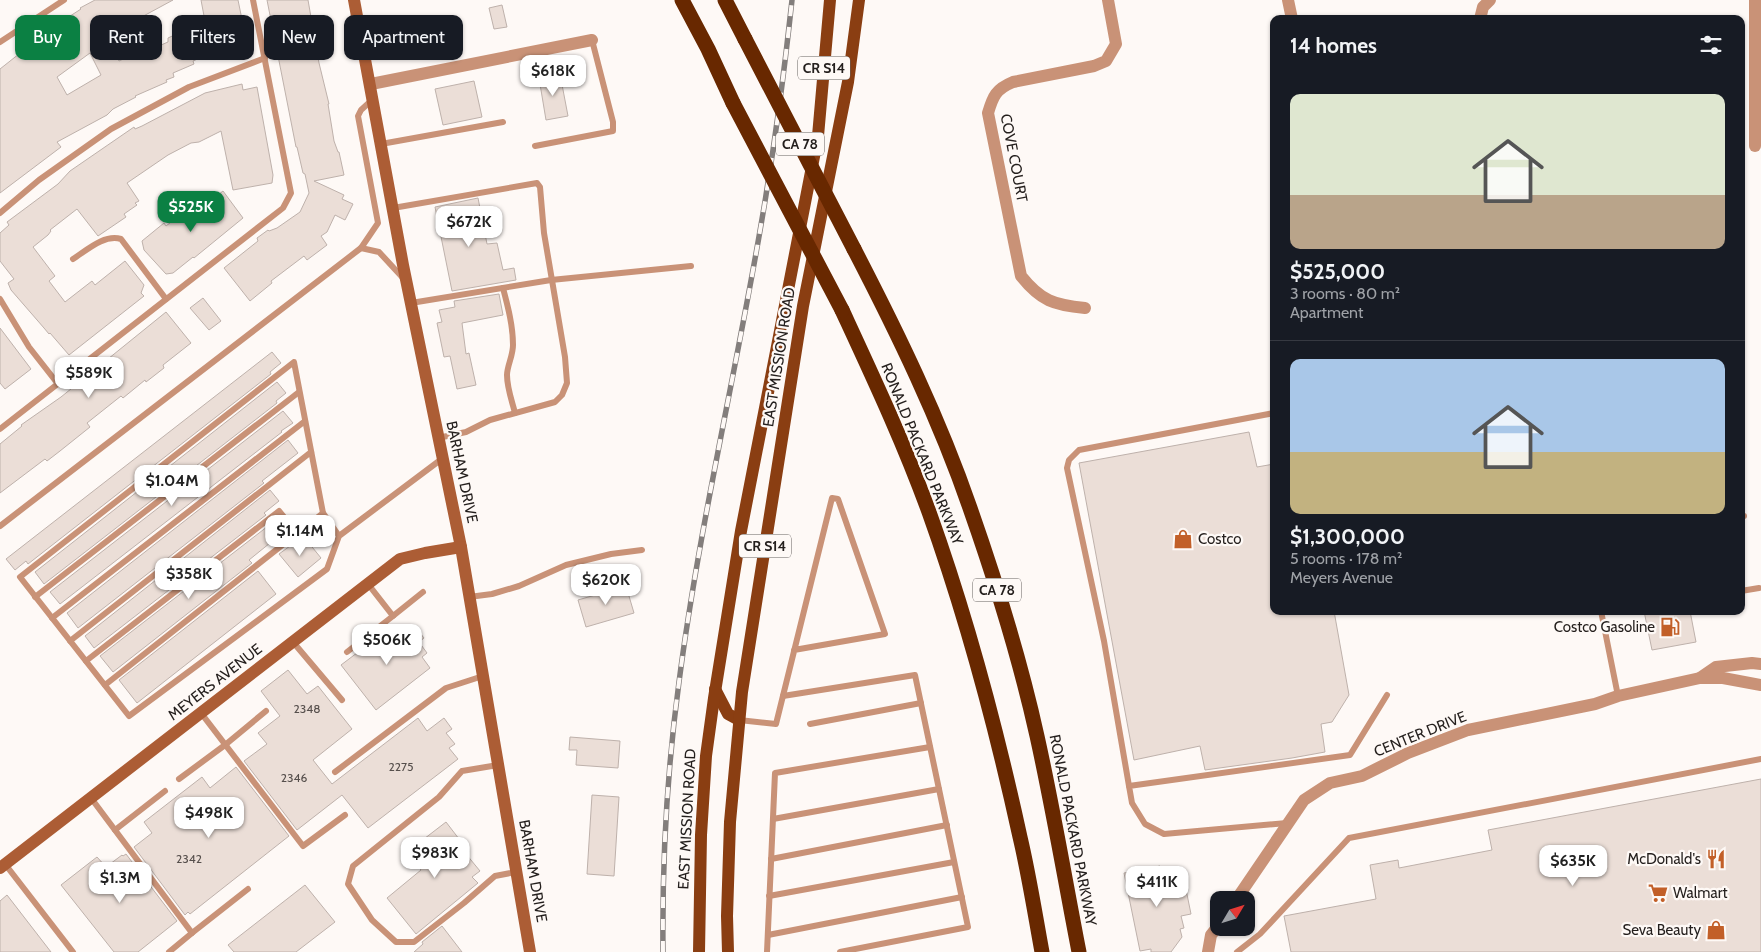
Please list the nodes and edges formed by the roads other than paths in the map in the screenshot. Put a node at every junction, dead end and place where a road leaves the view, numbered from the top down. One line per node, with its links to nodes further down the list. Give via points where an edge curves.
1 (64, 0): 16 (lane)
2 (253, 0): 18 (lane)
3 (354, 0): 21 (street, BARHAM DRIVE)
4 (676, 0): 17 (highway)
5 (682, 0): 17 (highway, RONALD PACKARD PARKWAY / CA 78)
6 (725, 0): 118 (highway, RONALD PACKARD PARKWAY / CA 78, bridge, via 891,320 966,498 991,571 1036,735)
7 (830, 0): 74 (main road, EAST MISSION ROAD / CR S14, via 818,136 740,531)
8 (858, 0): 82 (main road, EAST MISSION ROAD / CR S14, via 848,82 801,315)
9 (1108, 0): 39 (street, COVE COURT, via 1116,44 1106,61 1013,82 1002,87 993,97 988,113 1021,276 1033,291 1045,299 1064,306)
10 (1288, 0): 13 (street)
11 (1490, 0): 14 (street)
12 (1756, 0): 27 (street)
13 (1291, 15)
14 (1481, 15)
15 (592, 40): 21 (street); 25 (lane, via 613,122 612,131)
16 (0, 42)
17 (708, 49): 117 (highway, RONALD PACKARD PARKWAY / CA 78, bridge, via 842,310 906,452 929,512 969,633 986,697 1020,838)
18 (264, 53)
19 (264, 58): 29 (lane, via 189,87 111,130 39,180)
20 (265, 60): 37 (lane, via 292,193 283,208)
21 (371, 84): 22 (street, BARHAM DRIVE)
22 (373, 100): 24 (street, BARHAM DRIVE); 30 (lane, via 358,116 378,223)
23 (503, 122): 24 (lane)
24 (382, 144): 28 (street, BARHAM DRIVE)
25 (534, 146)
26 (1745, 146): 27 (street)
27 (1758, 147)
28 (393, 208): 33 (lane, via 537,183); 34 (street, BARHAM DRIVE)
29 (0, 213)
30 (362, 248): 34 (lane, via 379,252); 50 (lane)
31 (73, 259): 37 (lane, via 108,238 121,239)
32 (691, 266): 33 (lane)
33 (551, 280): 35 (lane); 42 (lane, via 567,383 555,402)
34 (407, 283): 38 (street, BARHAM DRIVE)
35 (503, 288): 38 (lane); 42 (lane, via 513,345 507,381)
36 (0, 299): 40 (lane, via 28,347)
37 (166, 299): 40 (lane)
38 (411, 303): 46 (street, BARHAM DRIVE)
39 (1085, 308)
40 (58, 384): 45 (lane)
41 (299, 392): 44 (lane); 59 (lane); 59 (lane, via 294,362 20,577)
42 (515, 413): 46 (lane, via 490,420 466,432)
43 (1270, 414): 90 (lane, via 1079,450 1069,460 1067,468 1104,641)
44 (305, 421): 47 (lane); 63 (lane)
45 (0, 429)
46 (438, 438): 48 (street, BARHAM DRIVE)
47 (311, 452): 49 (lane); 64 (lane)
48 (442, 458): 52 (lane); 53 (street, BARHAM DRIVE)
49 (322, 513): 51 (lane); 52 (lane)
50 (0, 526)
51 (297, 534): 68 (lane, via 279,511); 72 (lane)
52 (339, 536): 72 (lane, via 327,569 129,716)
53 (461, 547): 55 (street, MEYERS AVENUE, via 400,559); 60 (street, BARHAM DRIVE)
54 (642, 550): 60 (lane, via 566,565 518,586)
55 (368, 584): 62 (lane); 65 (street, MEYERS AVENUE)
56 (1759, 588): 57 (lane)
57 (1745, 590)
58 (423, 592): 62 (lane)
59 (35, 597): 63 (lane)
60 (470, 597): 70 (street, BARHAM DRIVE)
61 (1602, 615): 77 (lane)
62 (393, 616): 67 (lane)
63 (52, 618): 64 (lane)
64 (70, 641): 68 (lane)
65 (293, 642): 78 (lane); 81 (street, MEYERS AVENUE)
66 (794, 650): 66 (lane, via 832,498 838,499 885,634); 75 (lane)
67 (347, 652)
68 (86, 662): 72 (lane)
69 (1761, 664): 71 (street, CENTER DRIVE, via 1716,667)
70 (483, 676): 87 (street, BARHAM DRIVE); 88 (lane, via 446,688)
71 (1700, 678): 73 (street, CENTER DRIVE, via 1723,678); 77 (street, CENTER DRIVE)
72 (105, 685)
73 (1761, 685)
74 (715, 688): 82 (main road, via 728,714); 113 (main road, EAST MISSION ROAD / CR S14, via 706,756 701,835)
75 (783, 696): 79 (lane, via 916,675); 82 (lane, via 776,724)
76 (1387, 696): 90 (lane, via 1350,755)
77 (1618, 696): 96 (street, CENTER DRIVE, via 1595,704 1468,730 1408,753 1362,776 1330,783 1304,800)
78 (342, 700)
79 (921, 703): 83 (lane); 85 (lane)
80 (266, 711): 84 (lane)
81 (201, 713): 84 (lane); 93 (street, MEYERS AVENUE)
82 (739, 720): 114 (main road, EAST MISSION ROAD / CR S14, via 730,822)
83 (810, 724)
84 (225, 745): 89 (lane); 94 (lane, via 303,846)
85 (930, 747): 91 (lane); 95 (lane, via 775,773)
86 (1761, 759): 120 (lane, via 1349,838 1260,934)
87 (498, 765): 102 (street, BARHAM DRIVE); 102 (lane, via 462,771 439,797 353,866 348,884 372,920 396,942 414,942 495,876)
88 (335, 772)
89 (179, 779)
90 (1129, 786): 96 (lane, via 1132,803 1145,824 1164,834)
91 (939, 789): 95 (lane); 97 (lane)
92 (165, 791): 98 (lane)
93 (91, 798): 98 (lane); 101 (street, MEYERS AVENUE)
94 (345, 815)
95 (773, 819): 99 (lane)
96 (1289, 823): 104 (street, CENTER DRIVE)
97 (947, 825): 99 (lane); 100 (lane)
98 (115, 830): 107 (lane)
99 (771, 859): 105 (lane)
100 (954, 862): 105 (lane); 106 (lane)
101 (3, 866): 110 (lane)
102 (516, 872): 112 (street, BARHAM DRIVE)
103 (248, 889): 107 (lane)
104 (1242, 891)
105 (769, 896): 108 (lane)
106 (962, 897): 108 (lane); 116 (lane, via 968,927)
107 (192, 933): 111 (lane)
108 (768, 935): 115 (lane)
109 (1212, 936): 119 (street)
110 (73, 952)
111 (169, 952)
112 (530, 952)
113 (699, 952)
114 (728, 952)
115 (767, 952)
116 (840, 952)
117 (1042, 952)
118 (1079, 952)
119 (1208, 952)
120 (1237, 952)

